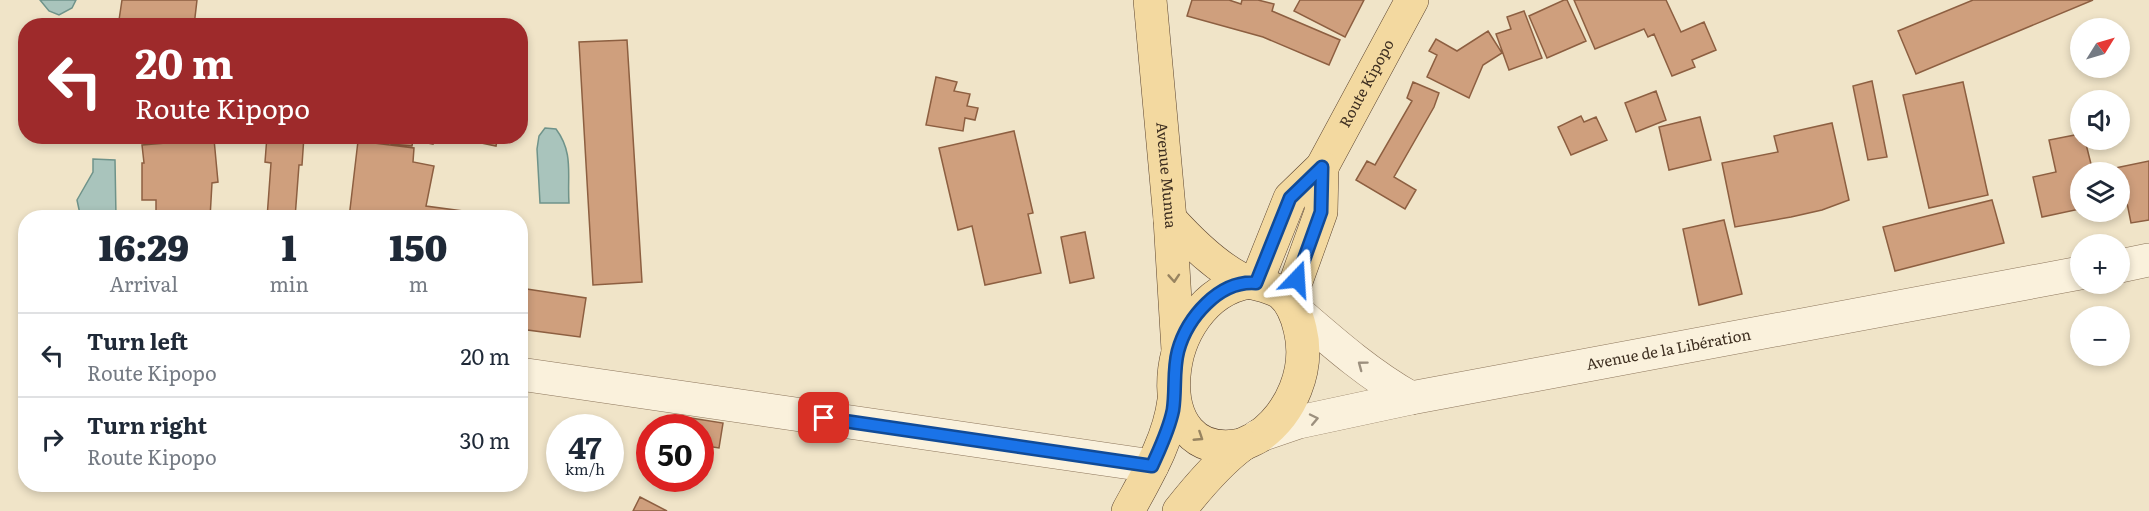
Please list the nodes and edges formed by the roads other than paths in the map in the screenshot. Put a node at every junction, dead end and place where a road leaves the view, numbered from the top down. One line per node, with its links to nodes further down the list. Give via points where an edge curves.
1 (1150, 0): 4 (main road, Avenue Munua)
2 (1412, 0): 3 (main road, Route Kipopo)
3 (1322, 167): 8 (main road, Route Kipopo, via 1290,198); 9 (main road, Route Kipopo, via 1321,212)
4 (1170, 219): 8 (main road, via 1216,263); 10 (main road, Avenue Munua, one-way to 10)
5 (2149, 260): 6 (street)
6 (2130, 264)
7 (2070, 275): 12 (street, Avenue de la Libération)
8 (1252, 283): 9 (main road, via 1275,289); 10 (main road, via 1227,289 1204,305 1186,332)
9 (1291, 304): 12 (street, one-way to 9, via 1349,355); 14 (main road, via 1302,336 1302,370 1284,410)
10 (1177, 358): 13 (main road)
11 (528, 375): 15 (street)
12 (1411, 398): 14 (street, Avenue de la Libération, one-way to 12, via 1299,422)
13 (1174, 399): 14 (main road, one-way to 14, via 1182,421 1198,437 1229,447); 15 (main road, via 1164,440)
14 (1250, 441): 17 (main road, via 1211,474)
15 (1152, 466): 16 (main road)
16 (1128, 511)
17 (1179, 511)

